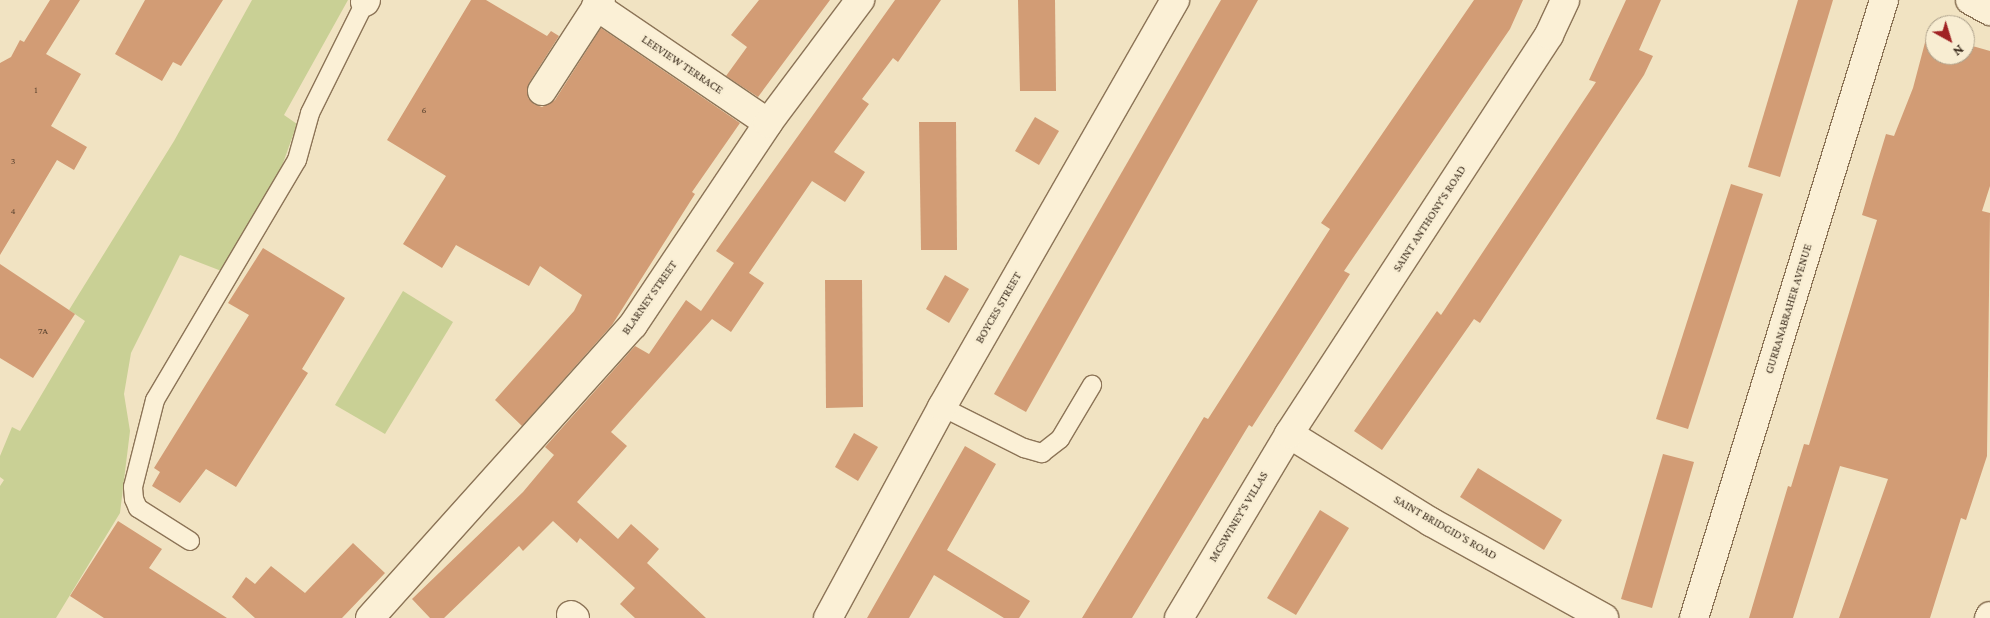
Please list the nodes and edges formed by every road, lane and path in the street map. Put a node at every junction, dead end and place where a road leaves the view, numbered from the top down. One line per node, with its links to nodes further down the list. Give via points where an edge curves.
1 (860, 0): 10 (street, BLARNEY STREET)
2 (1175, 0): 12 (street, BOYCES STREET)
3 (1565, 0): 13 (street, SAINT ANTHONY'S ROAD, via 1549,35)
4 (1884, 0): 19 (street, GURRANABRAHER AVENUE)
5 (1970, 0): 8 (street)
6 (366, 1): 14 (lane, via 310,113 298,160 155,400 133,487 134,499 138,508)
7 (598, 3): 9 (street); 10 (street, LEEVIEW TERRACE)
8 (1990, 11)
9 (542, 91)
10 (768, 123): 16 (street, BLARNEY STREET, via 633,325)
11 (1092, 385): 12 (lane, via 1060,439 1042,453 1024,448)
12 (942, 406): 17 (street, BOYCES STREET)
13 (1289, 434): 15 (street, MCSWINEY'S VILLAS); 18 (street, SAINT BRIDGID'S ROAD, via 1431,522)
14 (190, 542)
15 (1191, 612)
16 (370, 618)
17 (828, 618)
18 (1604, 618)
19 (1694, 618)

